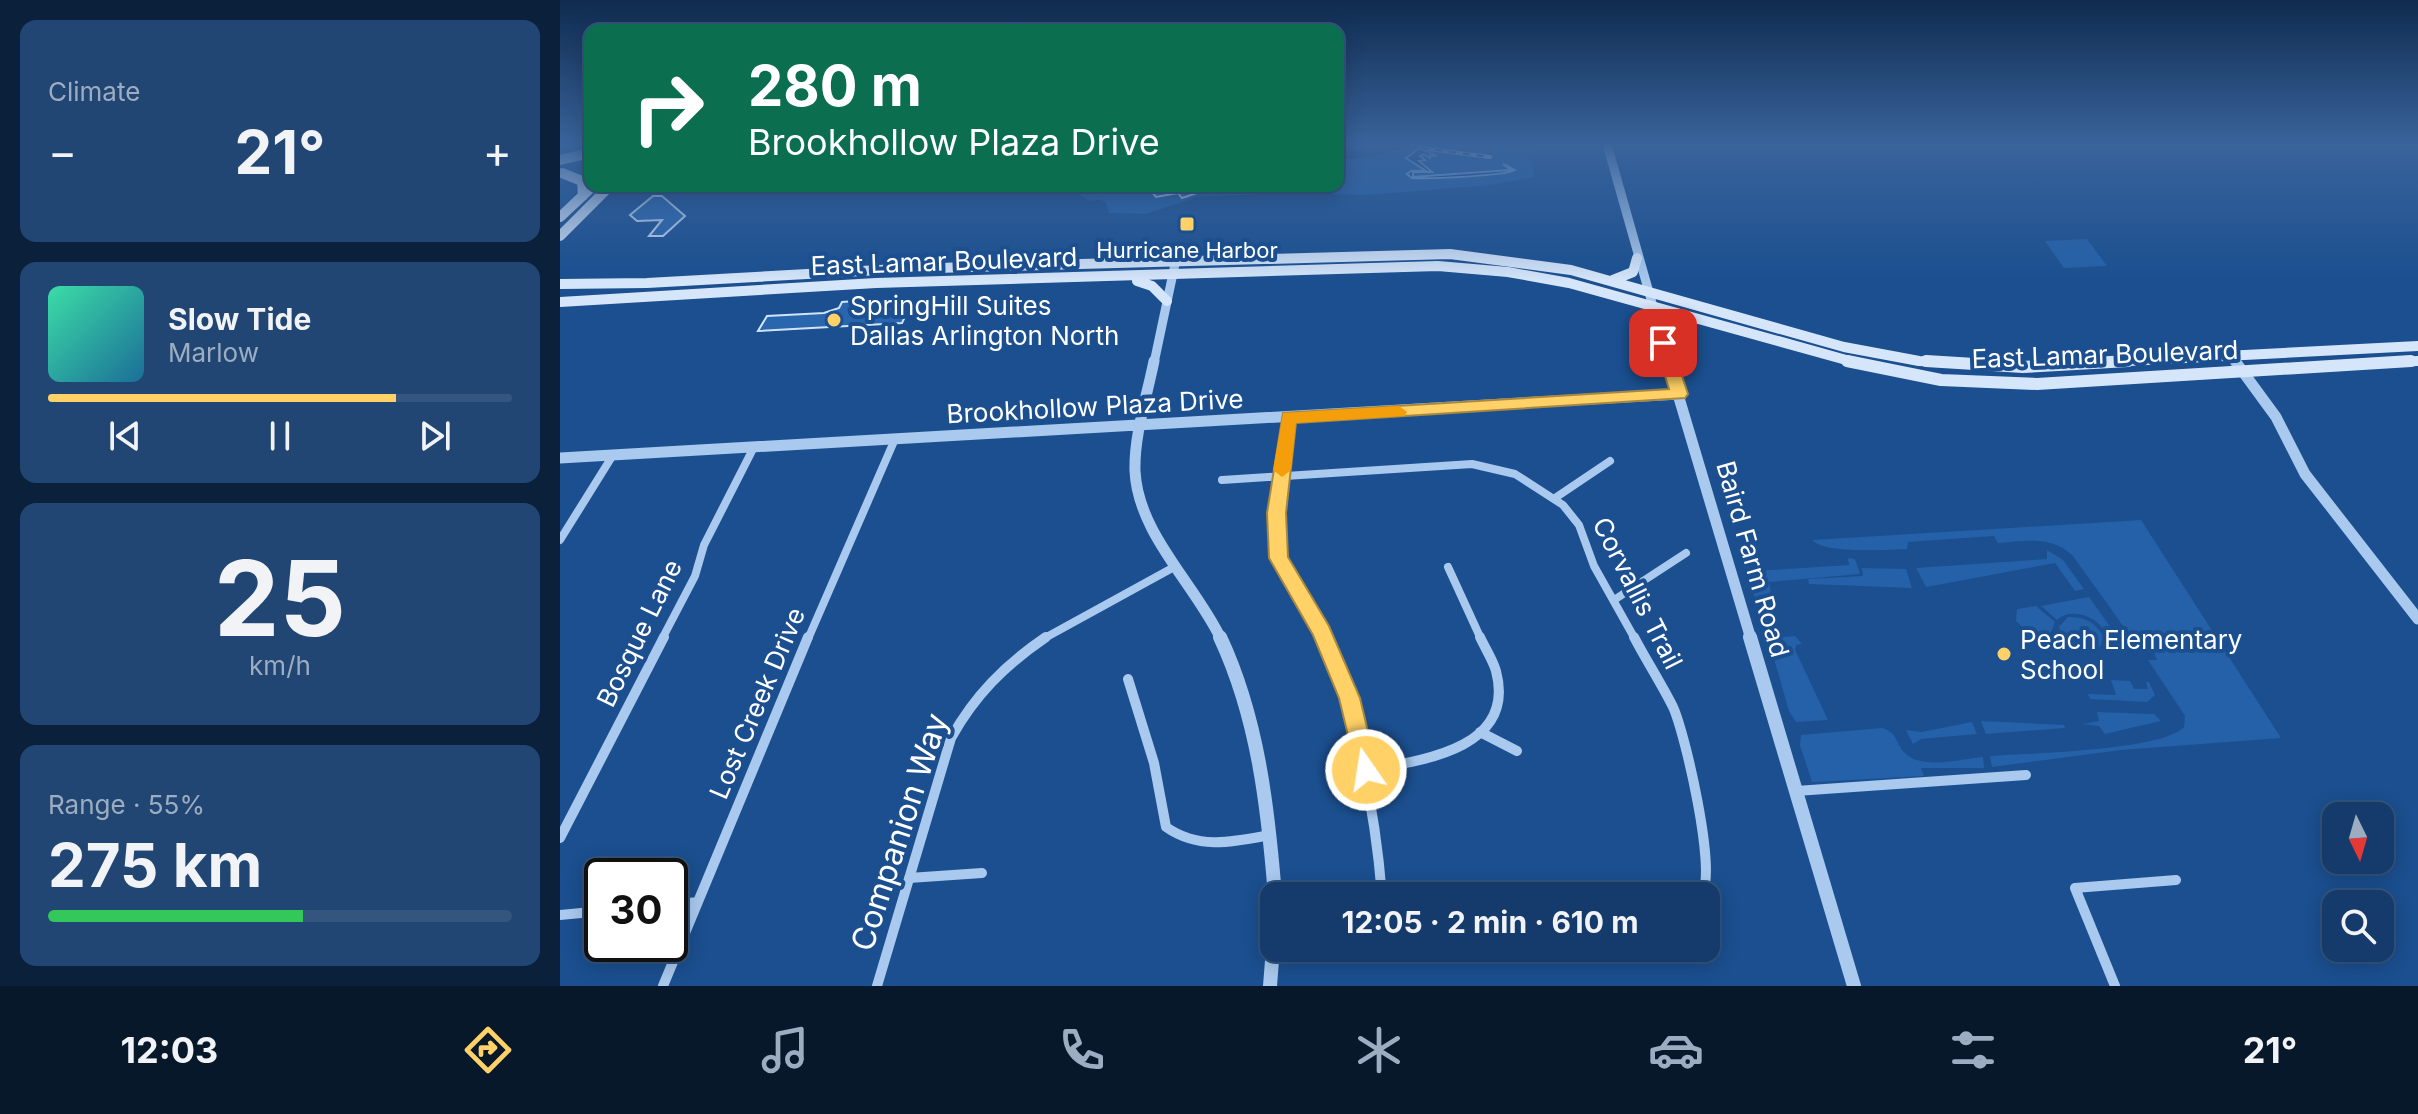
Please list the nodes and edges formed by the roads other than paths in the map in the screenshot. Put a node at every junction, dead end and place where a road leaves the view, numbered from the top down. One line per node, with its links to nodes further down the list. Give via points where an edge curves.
1 (583, 190): 5 (main road)
2 (1620, 190): 9 (street, Baird Farm Road)
3 (587, 192): 5 (main road)
4 (604, 192): 7 (main road)
5 (583, 196): 6 (main road)
6 (560, 217)
7 (560, 236)
8 (1417, 253): 10 (main road, East Lamar Boulevard); 11 (main road); 15 (main road, East Lamar Boulevard, via 1508,259)
9 (1637, 258): 15 (main road, via 1633,272); 16 (street, Baird Farm Road)
10 (1175, 264): 12 (street); 14 (main road, East Lamar Boulevard)
11 (1417, 266): 12 (main road, East Lamar Boulevard); 19 (main road, East Lamar Boulevard, via 1536,276)
12 (1172, 276): 13 (main road, East Lamar Boulevard); 17 (street)
13 (1110, 278): 17 (main road, via 1152,286); 18 (main road, East Lamar Boulevard, via 876,283)
14 (560, 281)
15 (1611, 281): 16 (main road, East Lamar Boulevard)
16 (1647, 291): 19 (street, Baird Farm Road); 24 (main road, East Lamar Boulevard)
17 (1167, 301): 30 (street)
18 (560, 302)
19 (1652, 306): 20 (main road, East Lamar Boulevard); 21 (street, Baird Farm Road)
20 (1699, 318): 21 (main road, via 1677,324); 27 (main road, East Lamar Boulevard)
21 (1663, 343): 28 (street, Baird Farm Road)
22 (2418, 346): 23 (main road, East Lamar Boulevard)
23 (2231, 356): 24 (main road, East Lamar Boulevard, via 2023,367); 26 (street)
24 (1900, 359): 27 (main road)
25 (2418, 361): 26 (main road, East Lamar Boulevard)
26 (2243, 372): 27 (main road, East Lamar Boulevard, via 2010,385); 44 (street, via 2276,417 2305,474)
27 (1897, 374)
28 (1679, 394): 29 (street, Brookhollow Plaza Drive); 50 (street, Baird Farm Road)
29 (1289, 418): 30 (street, Brookhollow Plaza Drive); 36 (street)
30 (1141, 425): 31 (street, Brookhollow Plaza Drive); 41 (street, via 1137,489 1149,522)
31 (895, 439): 32 (street, Brookhollow Plaza Drive); 59 (street, Lost Creek Drive)
32 (754, 447): 33 (street, Brookhollow Plaza Drive); 52 (street, Bosque Lane, via 704,545 695,576)
33 (613, 455): 34 (street, Brookhollow Plaza Drive); 39 (street)
34 (560, 458)
35 (1610, 461): 38 (street)
36 (1281, 475): 37 (street, Corvallis Trail); 38 (street, Corvallis Trail, via 1472,464 1515,474); 48 (street, via 1278,558 1306,602 1344,685)
37 (1222, 480)
38 (1555, 498): 43 (street, Corvallis Trail, via 1573,515)
39 (560, 540)
40 (1686, 553): 43 (street)
41 (1176, 566): 51 (street, via 1210,616 1240,684 1253,725); 54 (street, Companion Way, via 1032,647 983,688 951,738)
42 (1448, 567): 46 (street, via 1498,684 1493,713)
43 (1614, 600): 58 (street, Corvallis Trail, via 1674,710 1707,848)
44 (2418, 619)
45 (1128, 679): 51 (street, via 1154,763 1166,827 1191,843 1211,845)
46 (1480, 732): 47 (street); 48 (street, via 1450,755)
47 (1517, 751)
48 (1366, 770): 57 (street)
49 (2026, 775): 50 (street)
50 (1796, 791): 67 (street, Baird Farm Road)
51 (1271, 835): 56 (street)
52 (560, 838)
53 (982, 873): 54 (street)
54 (909, 878): 65 (street, Companion Way)
55 (2176, 880): 68 (street, via 2075,888)
56 (1274, 882)
57 (1381, 882)
58 (1707, 882)
59 (698, 902): 60 (street); 64 (street, Lost Creek Drive)
60 (688, 903)
61 (584, 913): 62 (street)
62 (560, 915)
63 (1272, 962): 66 (street)
64 (663, 986)
65 (877, 986)
66 (1270, 986)
67 (1854, 986)
68 (2115, 986)

